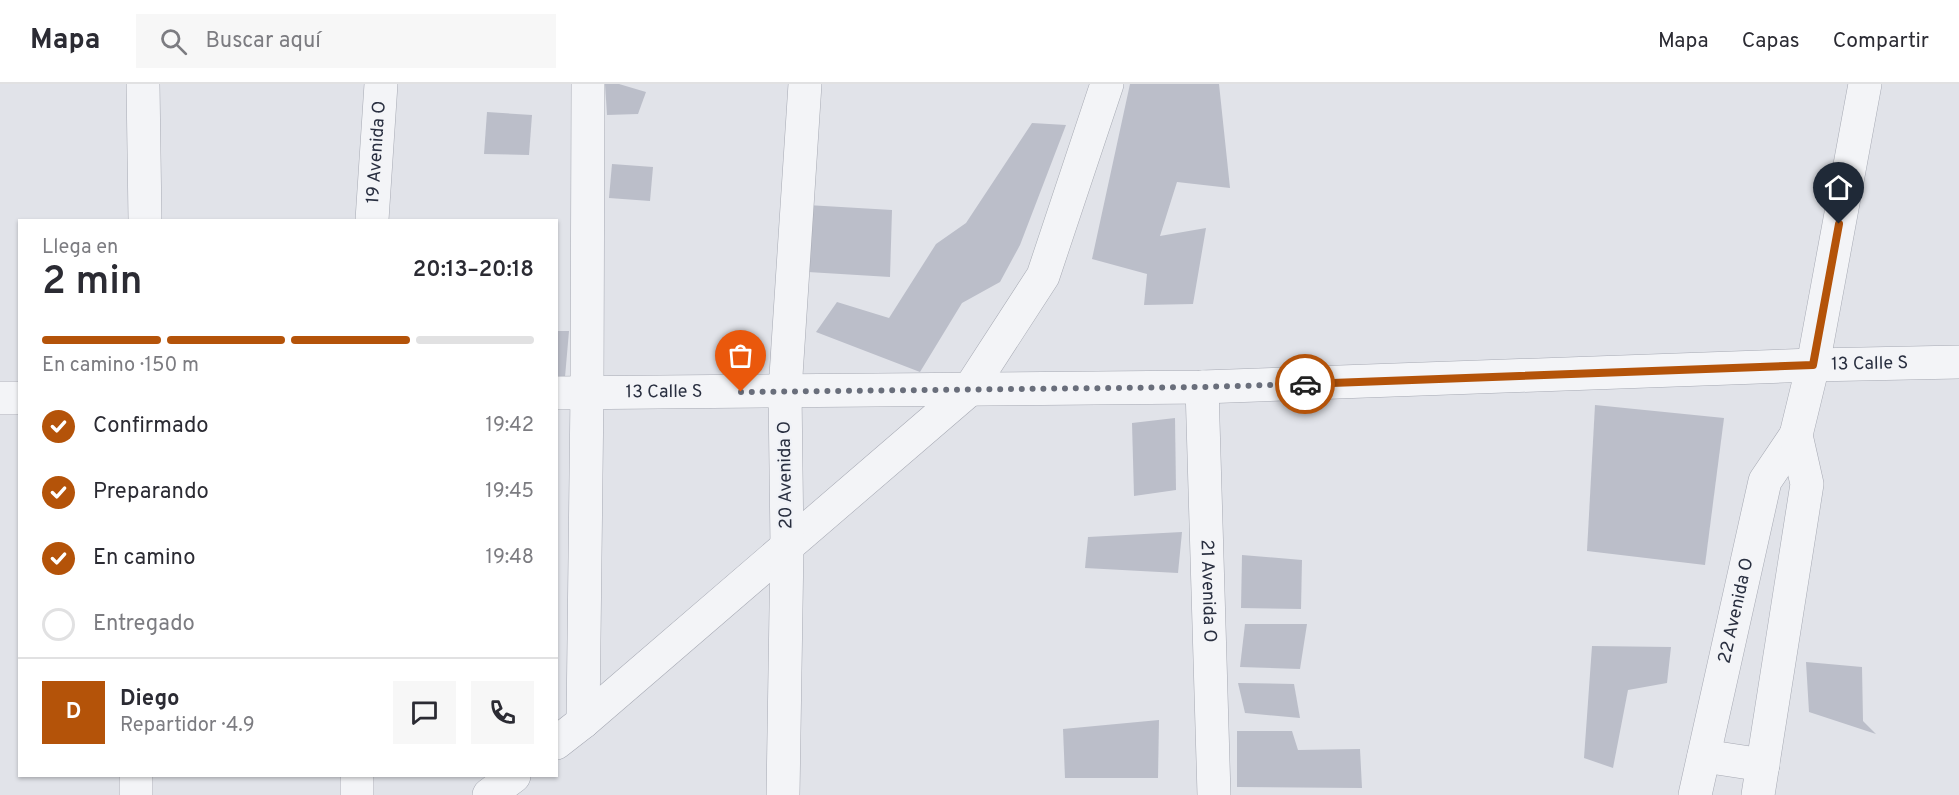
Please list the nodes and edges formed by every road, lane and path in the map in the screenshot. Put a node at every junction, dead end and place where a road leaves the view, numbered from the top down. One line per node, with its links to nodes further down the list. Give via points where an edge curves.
1 (143, 84): 7 (street)
2 (381, 84): 8 (street, 19 Avenida O)
3 (588, 84): 14 (street)
4 (805, 84): 13 (street, 20 Avenida O)
5 (1107, 84): 12 (street, via 1043,276)
6 (1865, 84): 10 (street)
7 (145, 219)
8 (372, 219)
9 (1959, 362): 10 (street, 13 Calle S)
10 (1813, 365): 11 (street, 13 Calle S); 17 (street)
11 (1202, 387): 12 (street, 13 Calle S); 30 (street, 21 Avenida O)
12 (969, 390): 13 (street, 13 Calle S); 18 (street)
13 (785, 391): 14 (street, 13 Calle S); 18 (street, 20 Avenida O)
14 (572, 393): 19 (street)
15 (0, 398): 16 (street)
16 (18, 398)
17 (1796, 435): 21 (street, 22 Avenida O, via 1766,481); 25 (street, via 1807,484)
18 (788, 546): 19 (street); 29 (street, 20 Avenida O)
19 (583, 722): 20 (street)
20 (558, 741)
21 (1704, 756): 25 (street); 31 (street, 22 Avenida O)
22 (136, 777): 26 (street)
23 (357, 777): 27 (street)
24 (513, 777): 28 (street)
25 (1760, 780)
26 (136, 795)
27 (357, 795)
28 (489, 795)
29 (783, 795)
30 (1214, 795)
31 (1695, 795)

